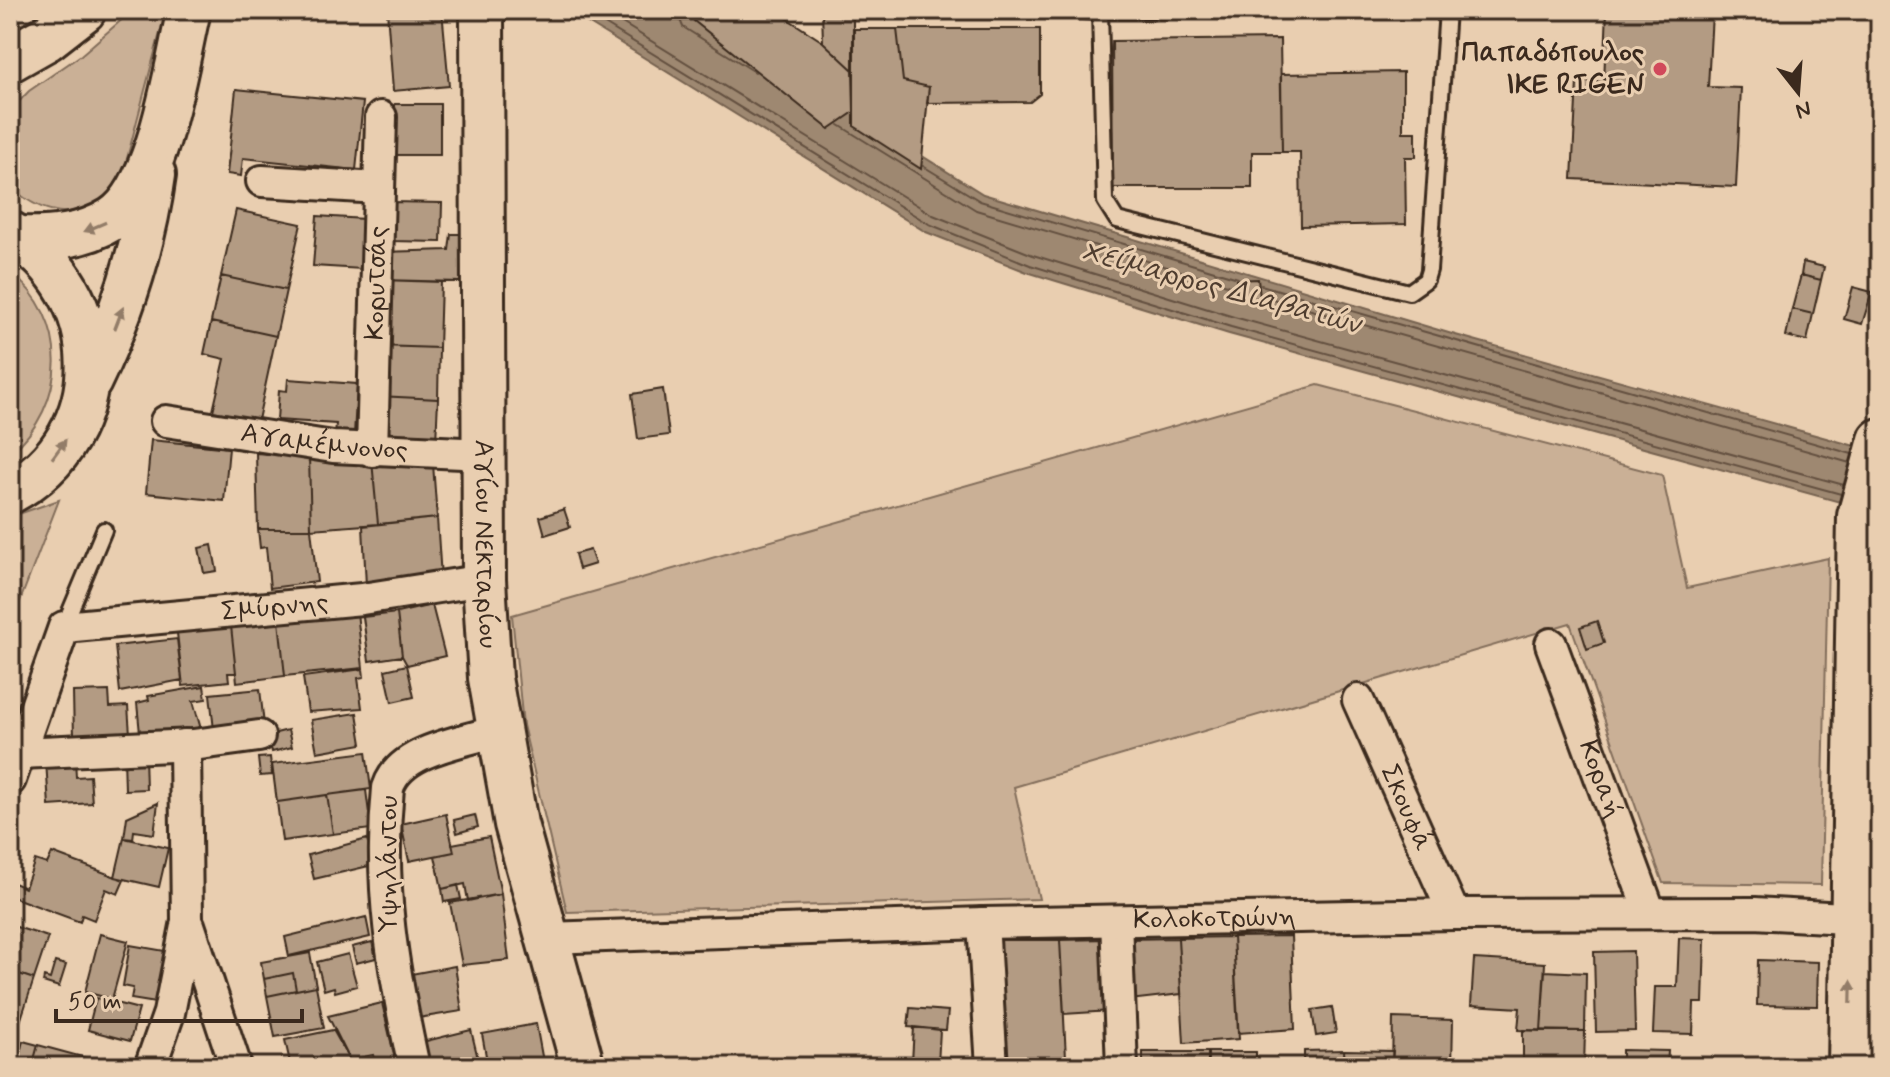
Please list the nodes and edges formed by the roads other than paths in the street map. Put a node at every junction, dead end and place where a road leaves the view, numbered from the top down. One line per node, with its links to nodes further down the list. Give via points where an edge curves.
1 (53, 10): 9 (street)
2 (83, 10): 9 (highway)
3 (189, 10): 11 (street)
4 (482, 10): 18 (street, Αγίου Νεκταρίου)
5 (1065, 10): 8 (lane)
6 (1165, 10): 8 (lane)
7 (1447, 10): 8 (lane, via 1429,270 1426,280 1409,292 1124,223 1111,215 1105,201)
8 (1099, 11)
9 (10, 58)
10 (381, 117): 13 (street, Κορυτσάς)
11 (158, 146): 14 (street, one-way to 14, via 131,201 112,219 67,237); 15 (street, one-way to 11, via 133,275)
12 (262, 181): 13 (street)
13 (379, 188): 17 (street, Κορυτσάς)
14 (14, 236): 15 (street, via 52,266 75,302 87,345)
15 (86, 388): 20 (street, one-way to 15, via 43,469 65,442)
16 (166, 421): 17 (street, Αγαμέμνονος)
17 (372, 451): 18 (street, Αγαμέμνονος)
18 (484, 454): 22 (street, Αγίου Νεκταρίου)
19 (1876, 454): 32 (street, via 1859,516)
20 (10, 492)
21 (104, 530): 23 (lane)
22 (484, 580): 23 (street, Σμύρνης, via 362,599); 26 (street, Αγίου Νεκταρίου)
23 (64, 627): 29 (street)
24 (1551, 644): 30 (street, Κοραή)
25 (1358, 700): 31 (street, Σκουφά)
26 (497, 731): 36 (street, Αγίου Νεκταρίου); 39 (street, Υψηλάντου, via 409,760 388,788 384,903)
27 (259, 736): 28 (street)
28 (185, 745): 29 (street); 33 (street)
29 (15, 767)
30 (1650, 913): 31 (street, Κολοκοτρώνη); 32 (street, Κολοκοτρώνη)
31 (1454, 914): 34 (street, Κολοκοτρώνη)
32 (1866, 918): 43 (street, one-way to 32)
33 (187, 921): 37 (street, via 169,1013); 38 (street)
34 (1116, 921): 35 (street, Κολοκοτρώνη); 42 (street)
35 (983, 923): 36 (street, Κολοκοτρώνη); 41 (street)
36 (547, 938): 40 (street, Αγίου Νεκταρίου)
37 (150, 1067)
38 (236, 1067)
39 (414, 1067)
40 (583, 1067)
41 (992, 1067)
42 (1122, 1067)
43 (1850, 1067)

